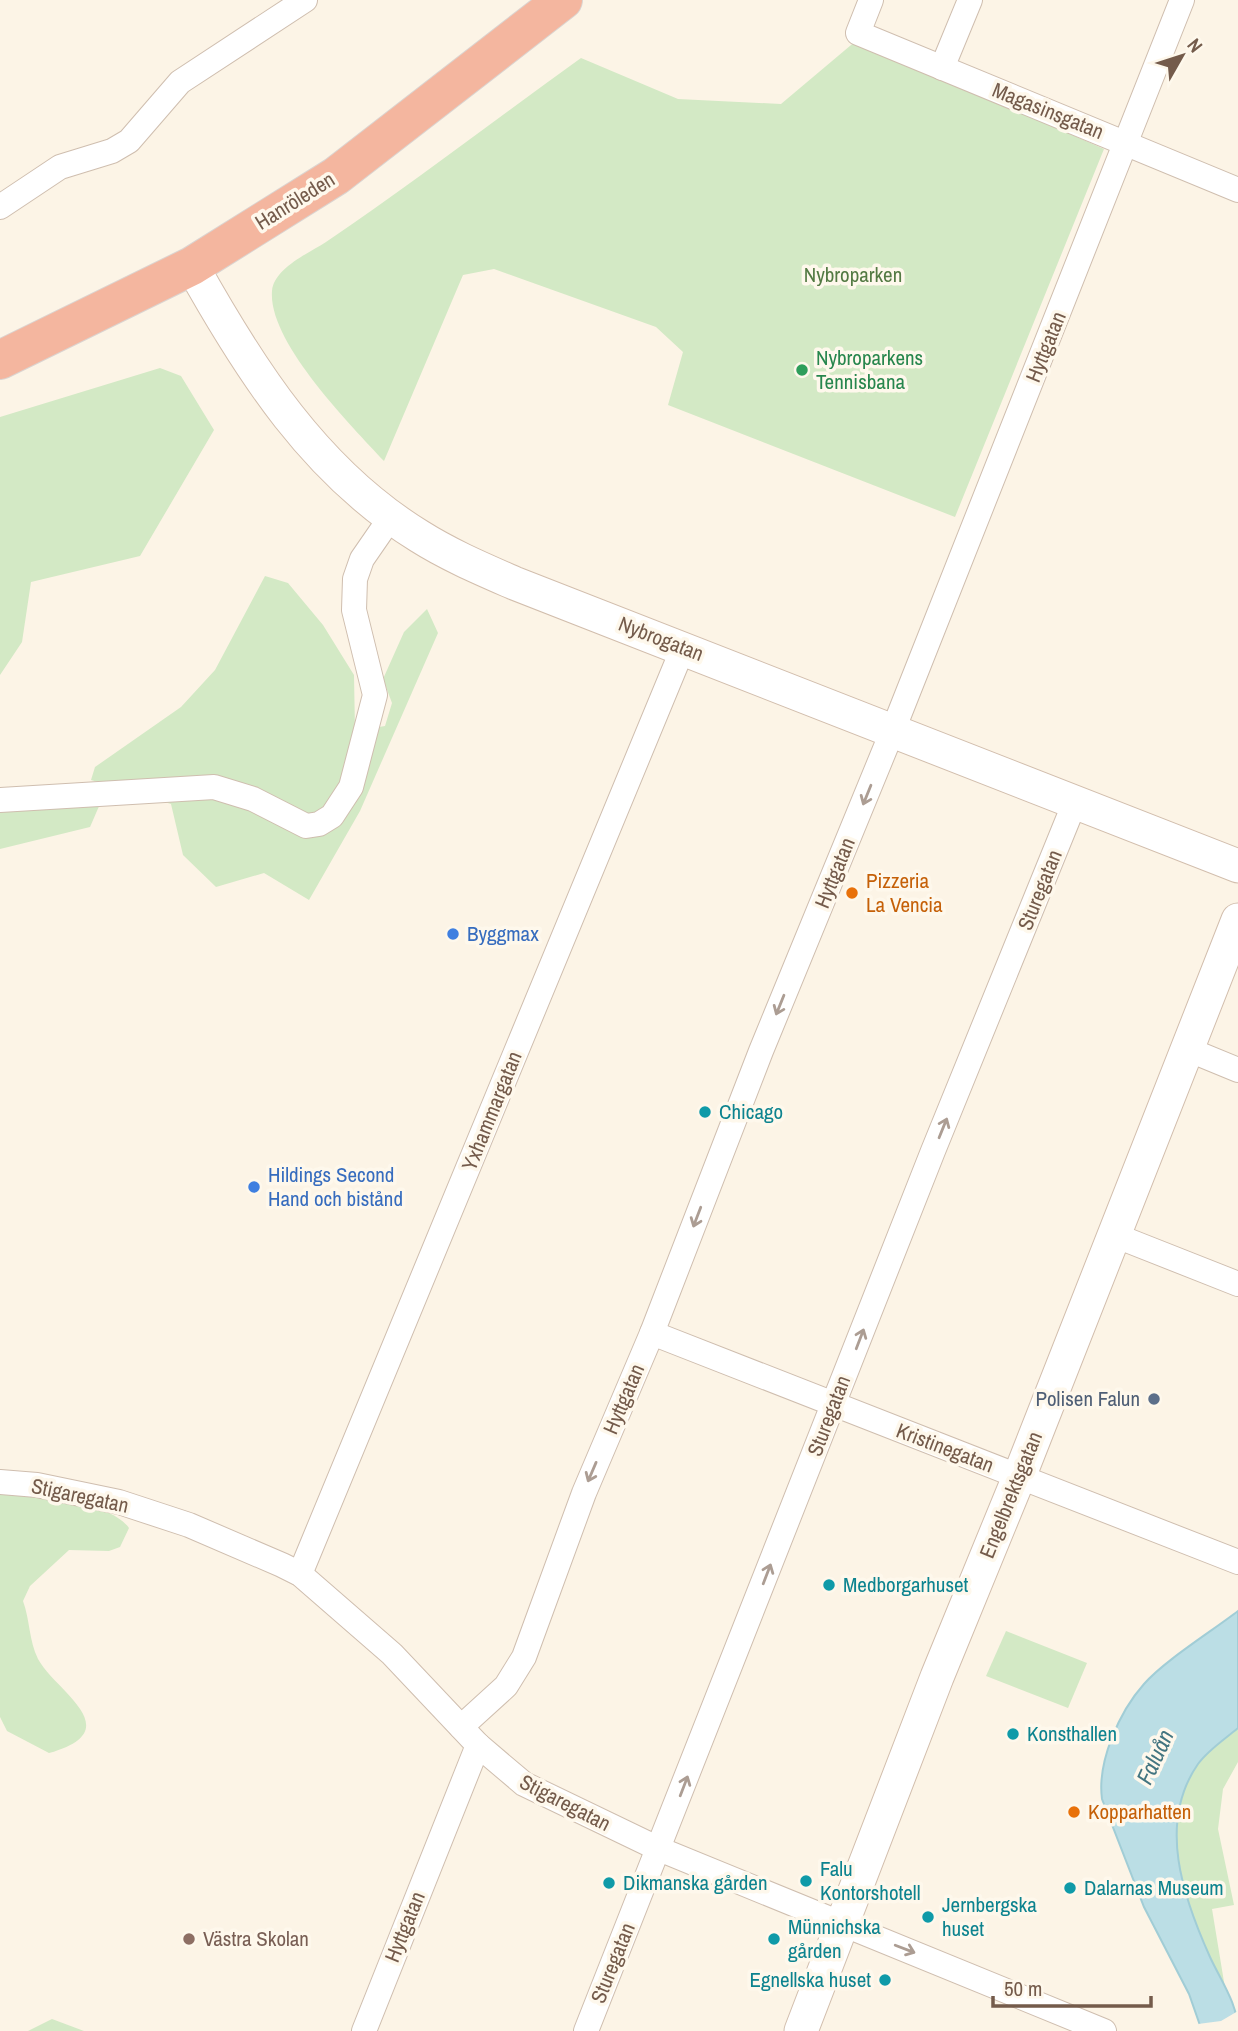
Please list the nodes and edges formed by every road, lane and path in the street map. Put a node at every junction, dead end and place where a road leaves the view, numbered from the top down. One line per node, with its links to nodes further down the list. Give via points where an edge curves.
1 (304, 0): 9 (street, via 180,82 129,141 112,152 60,167)
2 (563, 0): 10 (highway, Hanröleden, via 336,176)
3 (871, 0): 6 (street, Magasinsgatan, via 858,33)
4 (970, 0): 6 (street)
5 (1182, 0): 7 (street, Hyttgatan)
6 (942, 68): 7 (street, Magasinsgatan)
7 (1127, 144): 8 (street, Magasinsgatan); 14 (street, Hyttgatan)
8 (1238, 190)
9 (0, 207)
10 (192, 267): 11 (highway, Hanröleden); 12 (street, Nybrogatan, via 274,401 326,461)
11 (0, 360)
12 (391, 517): 13 (street, Nybrogatan, via 471,564); 15 (street, via 362,559 355,579 354,610 375,695 351,787 332,816 306,826 253,799 214,788)
13 (683, 648): 14 (street, Nybrogatan); 28 (street, Yxhammargatan)
14 (893, 731): 16 (street, Nybrogatan); 23 (street, Hyttgatan, one-way to 23)
15 (0, 800)
16 (1075, 802): 17 (street, Nybrogatan); 24 (street, Sturegatan, one-way to 16)
17 (1238, 866)
18 (1238, 920): 19 (street, Engelbrektsgatan)
19 (1187, 1049): 20 (street); 21 (street, Engelbrektsgatan)
20 (1238, 1070)
21 (1114, 1235): 22 (street); 25 (street, Engelbrektsgatan)
22 (1238, 1284)
23 (652, 1333): 24 (street, Kristinegatan); 29 (street, Hyttgatan, one-way to 29, via 584,1493 524,1657)
24 (834, 1405): 25 (street, Kristinegatan); 30 (street, Sturegatan, one-way to 24)
25 (1019, 1477): 27 (street, Kristinegatan); 31 (street, Engelbrektsgatan)
26 (0, 1482): 28 (street, Stigaregatan, via 119,1502 189,1525)
27 (1238, 1562)
28 (300, 1574): 29 (street, Stigaregatan, via 392,1654)
29 (470, 1736): 30 (street, Stigaregatan, via 524,1784); 33 (street, Hyttgatan)
30 (659, 1849): 31 (street, Stigaregatan); 34 (street, Sturegatan)
31 (841, 1924): 32 (street, Stigaregatan, one-way to 32); 35 (street, Engelbrektsgatan)
32 (1092, 2029)
33 (364, 2031)
34 (586, 2031)
35 (801, 2031)

